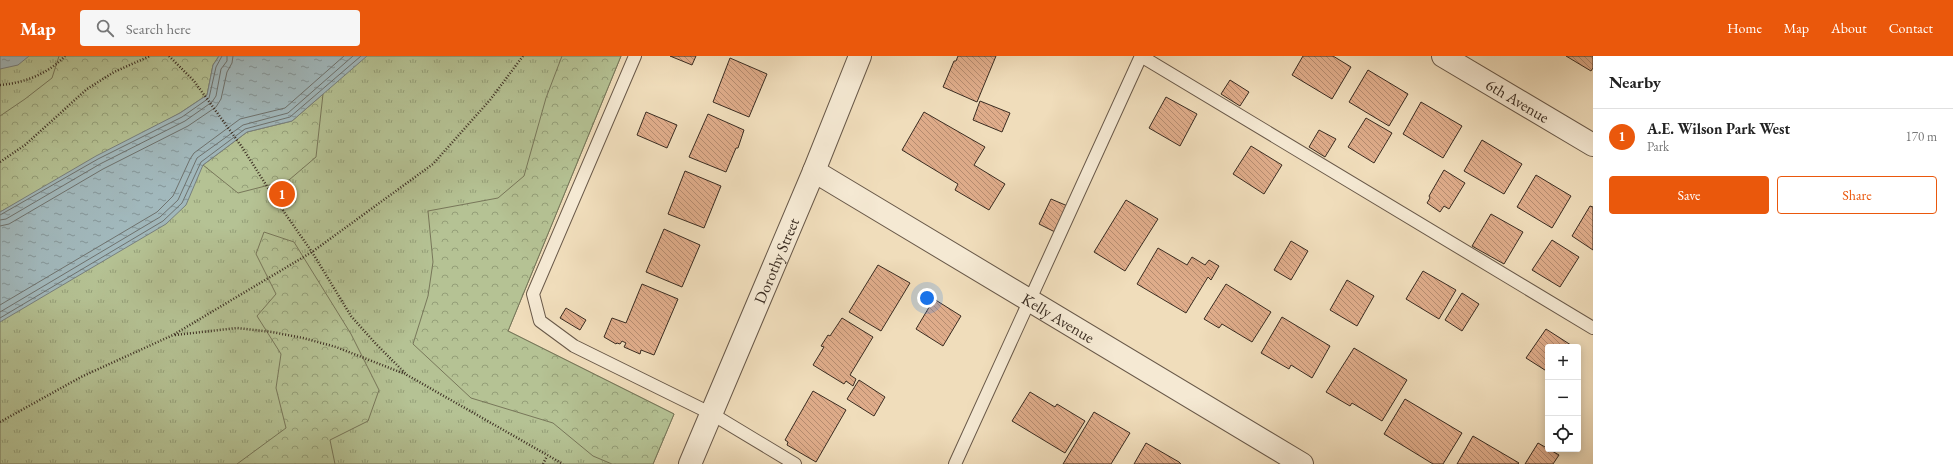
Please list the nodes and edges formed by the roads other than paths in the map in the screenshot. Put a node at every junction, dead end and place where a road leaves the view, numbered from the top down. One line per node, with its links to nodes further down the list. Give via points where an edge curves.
1 (635, 56): 9 (lane, via 533,294 540,321 574,346)
2 (860, 56): 6 (street, Dorothy Street)
3 (1141, 56): 7 (lane); 8 (lane)
4 (1443, 56): 5 (street, 6th Avenue)
5 (1593, 145)
6 (814, 171): 7 (street, Kelly Avenue); 9 (street, Dorothy Street)
7 (1030, 300): 12 (lane); 13 (street, Kelly Avenue)
8 (1593, 328)
9 (712, 414): 10 (street, Dorothy Street); 11 (lane)
10 (690, 464)
11 (795, 464)
12 (955, 464)
13 (1302, 464)

